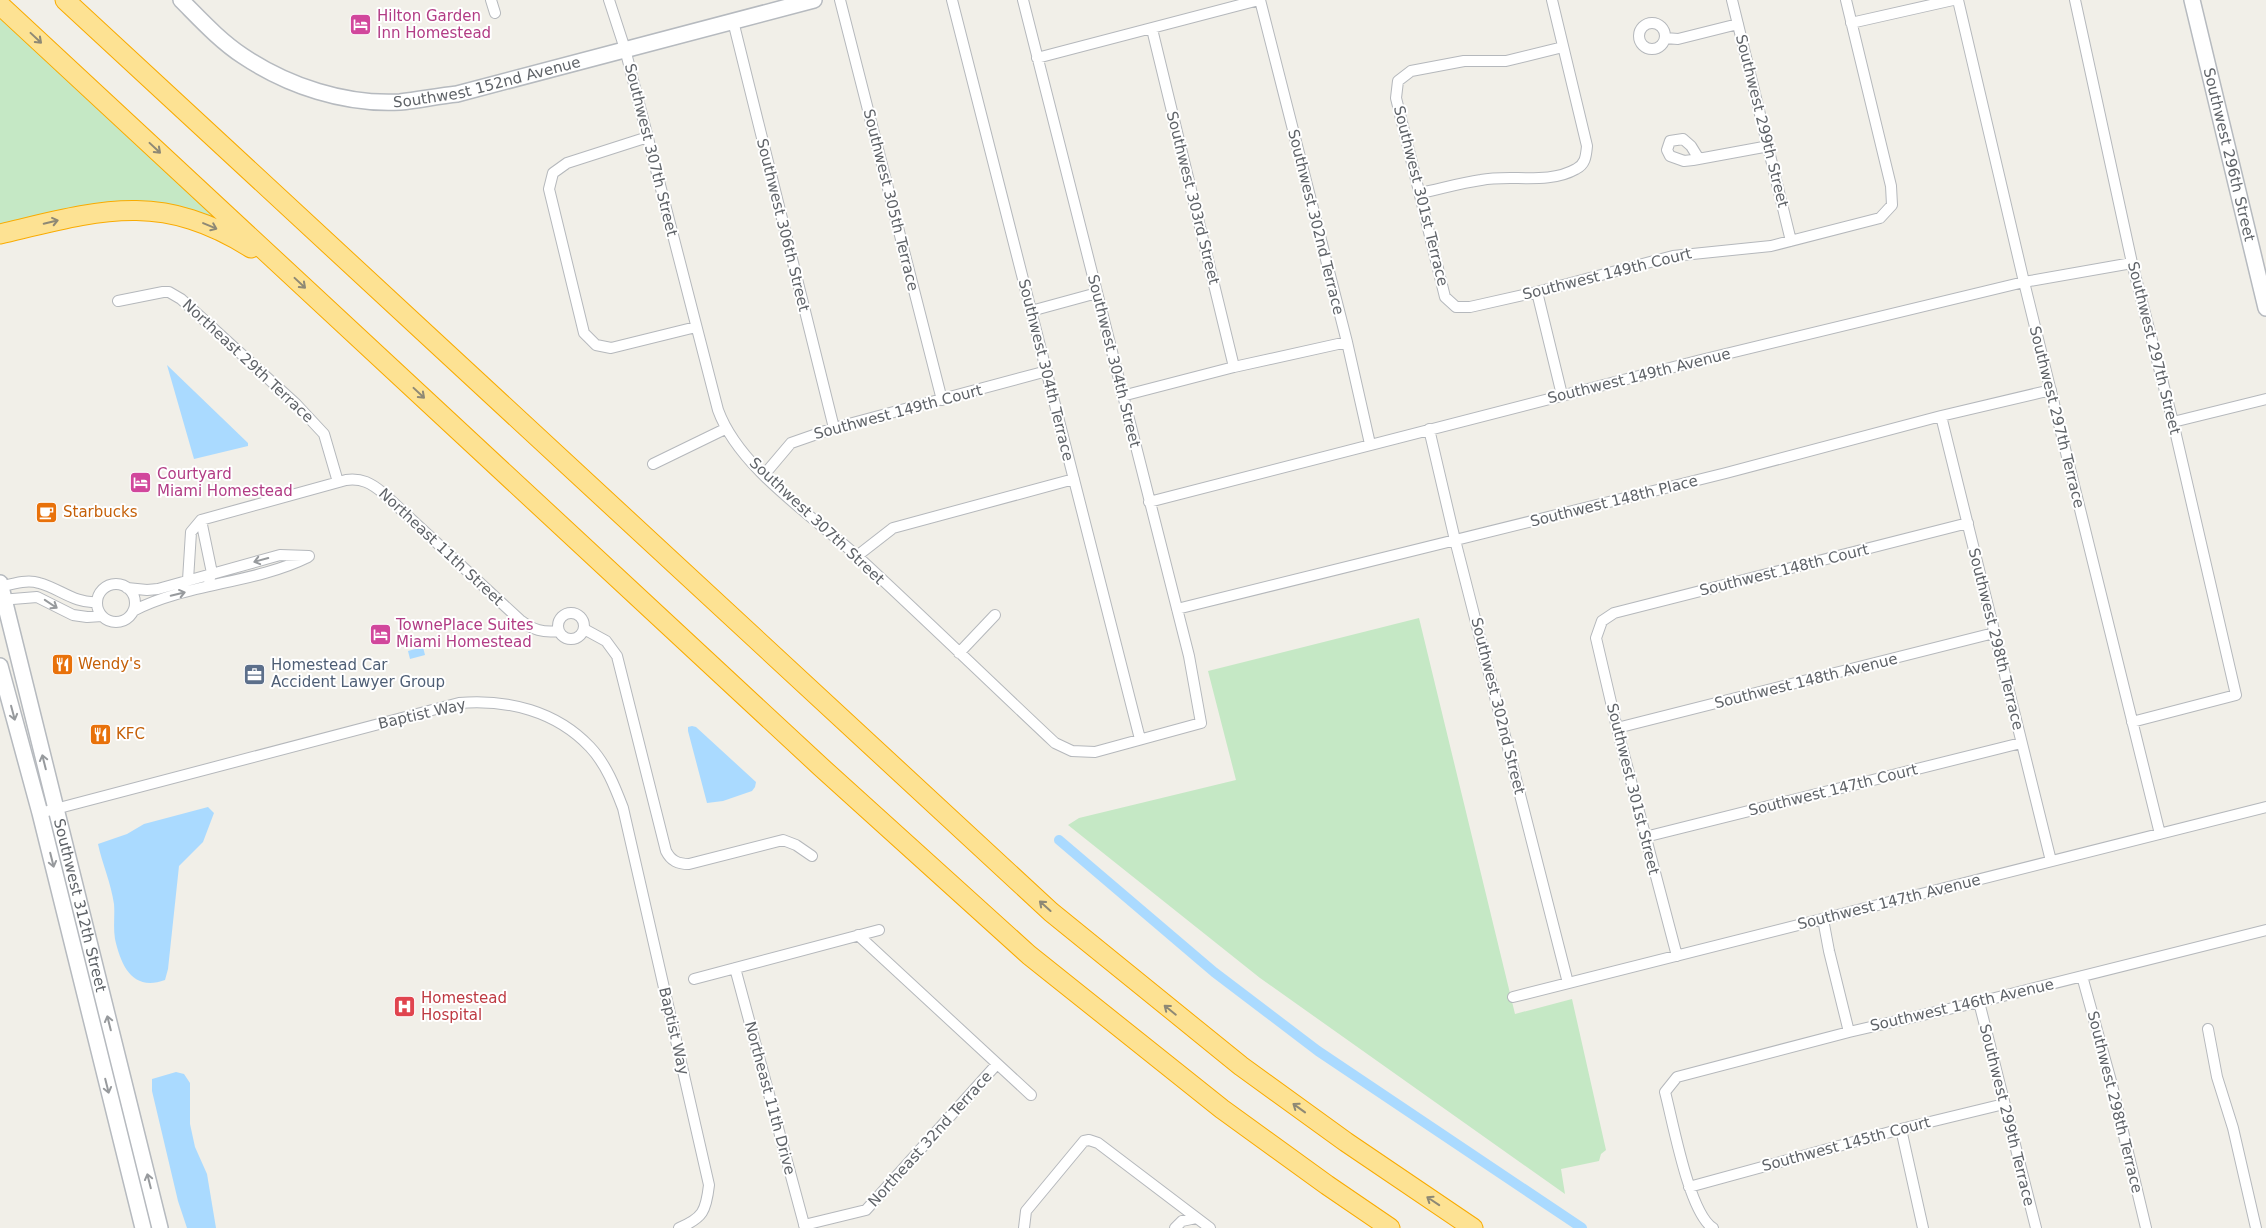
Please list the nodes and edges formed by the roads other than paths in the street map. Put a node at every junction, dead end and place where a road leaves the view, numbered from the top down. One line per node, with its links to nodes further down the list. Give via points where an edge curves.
1 (65, 0): 122 (highway, one-way to 1, via 1241,1066 1051,912)
2 (181, 0): 25 (main road, Southwest 152nd Avenue, via 242,56 290,82 344,99 399,102 457,94)
3 (491, 0): 18 (street)
4 (609, 0): 25 (street, Southwest 307th Street)
5 (814, 0): 19 (main road, Southwest 152nd Avenue)
6 (840, 0): 50 (street, Southwest 305th Terrace)
7 (952, 0): 41 (street, Southwest 304th Terrace)
8 (1023, 0): 26 (street, Southwest 304th Street)
9 (1260, 0): 22 (street); 43 (street, Southwest 302nd Terrace)
10 (1552, 0): 24 (street)
11 (1732, 0): 21 (street, Southwest 299th Street)
12 (1846, 0): 20 (street)
13 (1953, 0): 20 (street)
14 (1958, 0): 35 (street, Southwest 297th Terrace)
15 (2075, 0): 34 (street, Southwest 297th Street)
16 (2192, 0): 40 (main road, Southwest 296th Street)
17 (0, 5): 33 (highway, one-way to 33)
18 (495, 13)
19 (733, 22): 25 (main road, Southwest 152nd Avenue); 53 (street, Southwest 306th Street)
20 (1851, 23): 32 (street, Southwest 149th Court, via 1893,197 1892,205 1880,218)
21 (1738, 24): 23 (street, via 1678,39); 28 (street, Southwest 299th Street)
22 (1152, 29): 26 (street); 44 (street, Southwest 303rd Street)
23 (1665, 38)
24 (1563, 47): 30 (street, Southwest 301st Terrace, via 1506,61 1464,61 1411,71 1398,81 1396,98); 30 (street, via 1588,146 1585,161 1576,169 1556,175 1482,179)
25 (625, 49): 27 (street, Southwest 307th Street)
26 (1037, 58): 37 (street, Southwest 304th Street)
27 (648, 137): 42 (street, Southwest 307th Street); 42 (street, via 567,163 553,173 549,190 584,332 596,345 611,348)
28 (1769, 146): 29 (street); 32 (street, Southwest 299th Street)
29 (1698, 159)
30 (1420, 194): 39 (street, Southwest 301st Terrace, via 1445,297)
31 (1, 234): 33 (highway, one-way to 33, via 76,216 113,210 146,210 207,224)
32 (1791, 241): 36 (street, Southwest 149th Court, via 1673,256)
33 (274, 259): 121 (highway, one-way to 121, via 821,767 1029,955 1222,1109)
34 (2132, 263): 35 (street, Southwest 149th Avenue); 52 (street, Southwest 297th Street)
35 (2024, 282): 46 (street, Southwest 297th Terrace); 47 (street, Southwest 149th Avenue)
36 (1537, 292): 39 (street, Southwest 149th Court, via 1470,307); 47 (street)
37 (1097, 293): 41 (street); 48 (street, Southwest 304th Street)
38 (118, 301): 60 (street, Northeast 29th Terrace, via 163,292 182,299 321,429 328,441)
39 (1456, 307)
40 (2266, 308)
41 (1031, 311): 45 (street, Southwest 304th Terrace)
42 (696, 327): 54 (street, Southwest 307th Street)
43 (1347, 342): 44 (street); 56 (street, Southwest 302nd Terrace)
44 (1234, 367): 48 (street)
45 (1047, 371): 50 (street, Southwest 149th Court); 59 (street, Southwest 304th Terrace)
46 (2051, 390): 51 (street, Southwest 148th Place); 84 (street, Southwest 297th Terrace)
47 (1562, 395): 55 (street, Southwest 149th Avenue)
48 (1122, 396): 61 (street, Southwest 304th Street)
49 (2266, 399): 52 (street)
50 (942, 400): 53 (street, Southwest 149th Court)
51 (1941, 416): 63 (street, Southwest 298th Terrace); 64 (street, Southwest 148th Place)
52 (2172, 422): 84 (street, Southwest 297th Street, via 2236,696)
53 (834, 428): 58 (street, Southwest 149th Court, via 791,442)
54 (725, 429): 57 (street); 58 (street, Southwest 307th Street)
55 (1429, 429): 56 (street, Southwest 149th Avenue); 64 (street, Southwest 302nd Street)
56 (1370, 444): 61 (street, Southwest 149th Avenue)
57 (653, 464)
58 (764, 475): 67 (street, Southwest 307th Street)
59 (1074, 479): 67 (street, via 893,528); 86 (street, Southwest 304th Terrace)
60 (338, 482): 62 (street, Northeast 11th Street); 80 (street, Northeast 11th Street, via 357,480 373,485 520,620 534,630)
61 (1149, 502): 74 (street, Southwest 304th Street)
62 (201, 520): 65 (street, via 191,532); 66 (street)
63 (1968, 523): 78 (street, Southwest 148th Court, via 1614,613); 81 (street, Southwest 298th Terrace)
64 (1455, 540): 74 (street, Southwest 148th Place); 103 (street, Southwest 302nd Street)
65 (189, 544): 66 (street, via 197,540); 69 (street)
66 (206, 546): 68 (street)
67 (857, 556): 82 (street, Southwest 307th Street)
68 (212, 573): 69 (street); 71 (street); 71 (street, one-way to 68, via 309,556 280,555)
69 (188, 580): 70 (street, via 153,590)
70 (127, 588): 73 (street, via 118,584 108,586 100,592); 75 (street, via 134,597)
71 (199, 589): 75 (street, one-way to 71, via 160,598)
72 (1, 591): 73 (street, via 24,582 38,582 74,599); 77 (street, one-way to 77, via 37,597 73,615); 89 (main road, Southwest 312th Street, one-way to 72)
73 (97, 602): 77 (street)
74 (1177, 609): 86 (street, Southwest 304th Street, via 1201,723)
75 (133, 611): 77 (street, via 118,621)
76 (995, 615): 82 (street)
77 (102, 616)
78 (1602, 622): 85 (street, Southwest 301st Street, via 1596,638)
79 (584, 630): 80 (street, Northeast 11th Street, via 573,639); 80 (street, via 582,619 572,613 561,618); 93 (street, via 606,641 617,656 666,851 673,860 689,864 783,840)
80 (559, 631)
81 (1994, 633): 85 (street, Southwest 148th Avenue); 87 (street, Southwest 298th Terrace)
82 (959, 653): 86 (street, Southwest 307th Street, via 1056,743 1072,751 1095,752)
83 (0, 666): 90 (main road, Southwest 312th Street, one-way to 90)
84 (2132, 722): 91 (street, Southwest 297th Terrace)
85 (1617, 728): 92 (street, Southwest 301st Street)
86 (1140, 739)
87 (2021, 742): 92 (street, Southwest 147th Court); 94 (street, Southwest 298th Terrace)
88 (2266, 807): 91 (street, Southwest 147th Avenue)
89 (56, 809): 90 (street, Baptist Way); 116 (main road, Southwest 312th Street, one-way to 89); 117 (street, Baptist Way, via 459,703 484,700 507,703 566,725 591,748 607,771 623,808 709,1185 704,1211 696,1221)
90 (40, 813): 115 (main road, Southwest 312th Street, one-way to 115)
91 (2160, 834): 94 (street, Southwest 147th Avenue)
92 (1645, 837): 99 (street, Southwest 301st Street)
93 (812, 856)
94 (2051, 861): 95 (street, Southwest 147th Avenue)
95 (1823, 919): 99 (street, Southwest 147th Avenue); 107 (street)
96 (879, 930): 98 (street)
97 (2266, 930): 101 (street, Southwest 146th Avenue)
98 (858, 935): 100 (street); 108 (street)
99 (1677, 956): 103 (street, Southwest 147th Avenue)
100 (735, 968): 102 (street); 114 (street, Northeast 11th Drive)
101 (2082, 976): 105 (street, Southwest 146th Avenue); 126 (street, Southwest 298th Terrace)
102 (694, 978)
103 (1568, 983): 104 (street, Southwest 147th Avenue)
104 (1513, 997)
105 (1979, 1002): 107 (street, Southwest 146th Avenue); 110 (street, Southwest 299th Terrace)
106 (2208, 1029): 127 (street, via 2217,1077 2233,1128)
107 (1849, 1032): 112 (street, Southwest 146th Avenue, via 1677,1077 1665,1092)
108 (997, 1064): 109 (street); 114 (street, Northeast 32nd Terrace, via 866,1210)
109 (1031, 1095)
110 (2004, 1104): 111 (street, Southwest 145th Court); 125 (street, Southwest 299th Terrace)
111 (1901, 1129): 112 (street, Southwest 145th Court); 124 (street)
112 (1689, 1187): 123 (street, via 1706,1224)
113 (1196, 1218): 118 (street, via 1098,1143 1089,1140 1084,1141 1026,1211); 119 (street); 120 (street)
114 (804, 1227)
115 (143, 1228)
116 (160, 1228)
117 (679, 1228)
118 (1024, 1228)
119 (1175, 1228)
120 (1210, 1228)
121 (1390, 1228)
122 (1473, 1228)
123 (1713, 1228)
124 (1923, 1228)
125 (2036, 1228)
126 (2146, 1228)
127 (2256, 1228)

